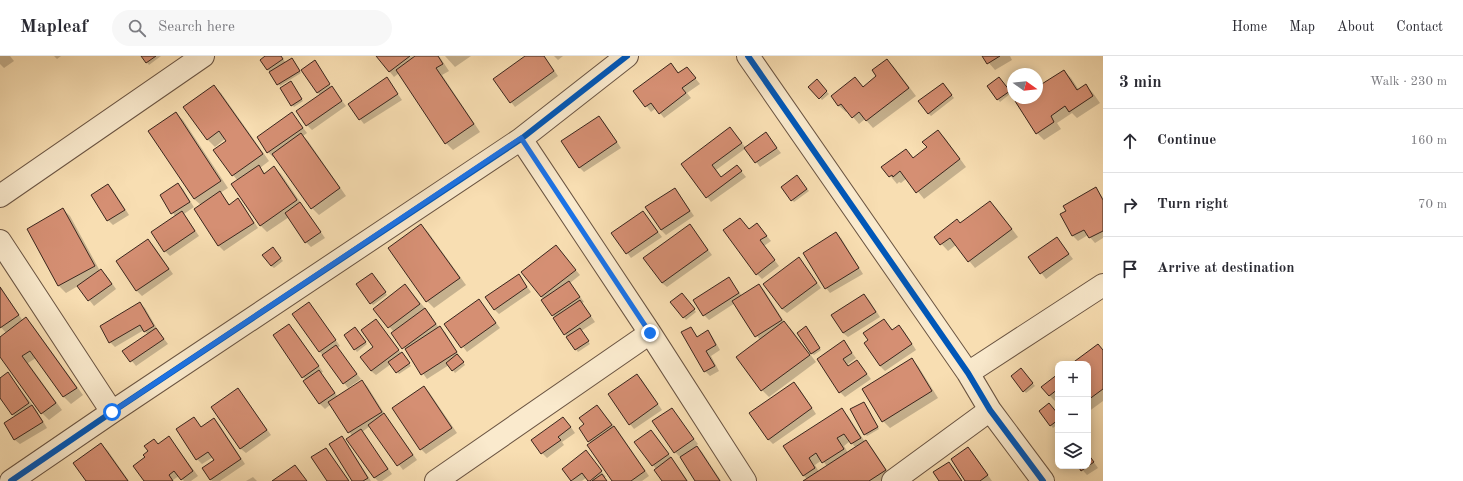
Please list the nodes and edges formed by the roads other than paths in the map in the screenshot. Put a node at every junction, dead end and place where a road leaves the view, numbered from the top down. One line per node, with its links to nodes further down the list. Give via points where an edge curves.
1 (203, 56): 5 (street)
2 (627, 56): 4 (street)
3 (748, 56): 9 (street)
4 (521, 138): 8 (street); 11 (street)
5 (1, 192)
6 (0, 241): 11 (street)
7 (1103, 285): 9 (street)
8 (650, 333): 13 (street); 14 (street)
9 (968, 373): 10 (street)
10 (990, 410): 15 (street); 16 (street)
11 (112, 412): 12 (street)
12 (11, 481)
13 (436, 481)
14 (745, 481)
15 (892, 481)
16 (1043, 481)

